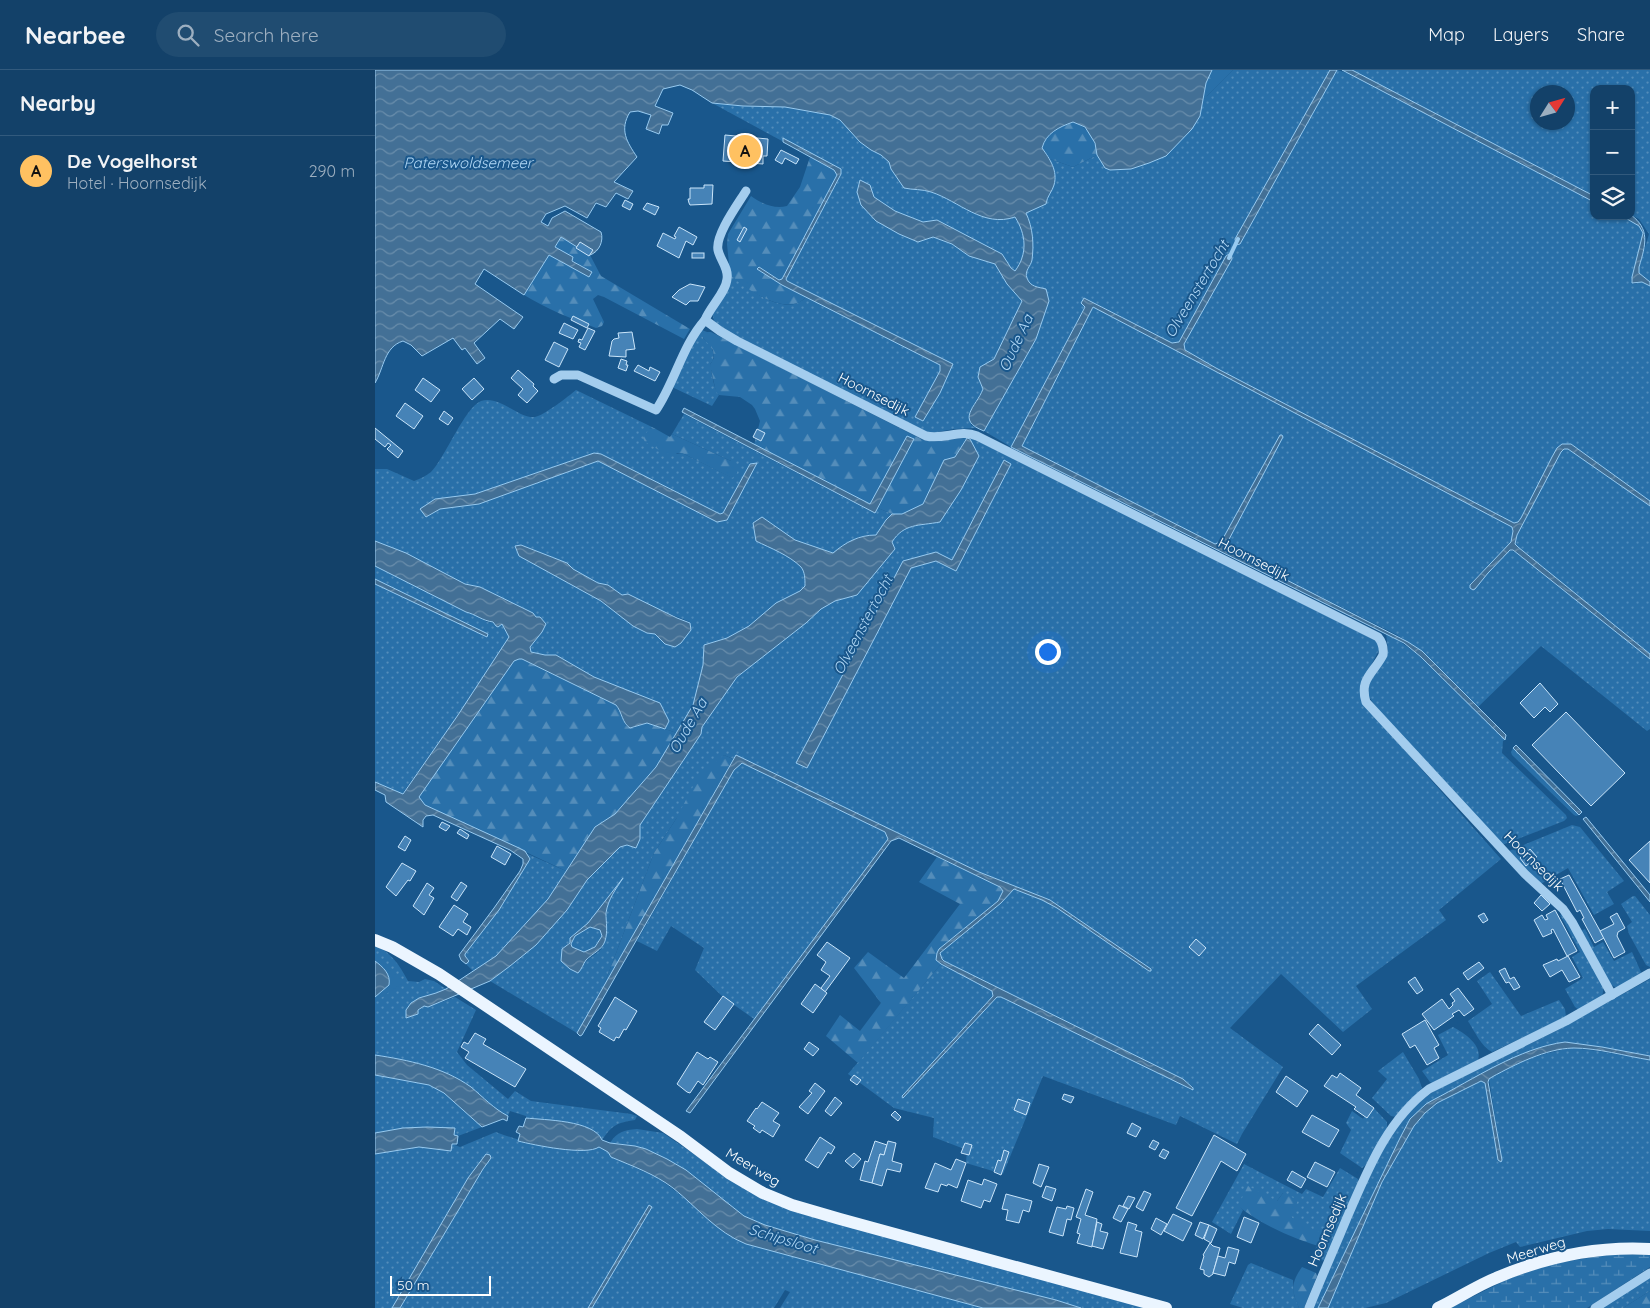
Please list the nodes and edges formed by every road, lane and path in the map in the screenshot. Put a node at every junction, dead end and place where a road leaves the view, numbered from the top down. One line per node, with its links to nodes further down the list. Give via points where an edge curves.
1 (746, 191): 2 (street, via 720,237 718,250 728,278)
2 (705, 320): 3 (street, via 692,338 656,410 578,374 561,374); 6 (street, Hoornsedijk, via 737,341 926,436 968,433 977,436 1378,637 1382,642 1383,655 1364,683 1366,702 1525,874 1563,909)
3 (554, 379)
4 (375, 940): 9 (main road, Meerweg, via 439,974 763,1193 840,1220)
5 (1650, 973): 6 (street, Hoornsedijk)
6 (1612, 995): 10 (street, Hoornsedijk, via 1429,1089 1405,1111 1389,1132 1363,1181)
7 (1650, 1249): 11 (main road, Meerweg, via 1566,1254 1494,1278)
8 (1650, 1273): 12 (street)
9 (1167, 1308)
10 (1309, 1308)
11 (1437, 1308)
12 (1595, 1308)

